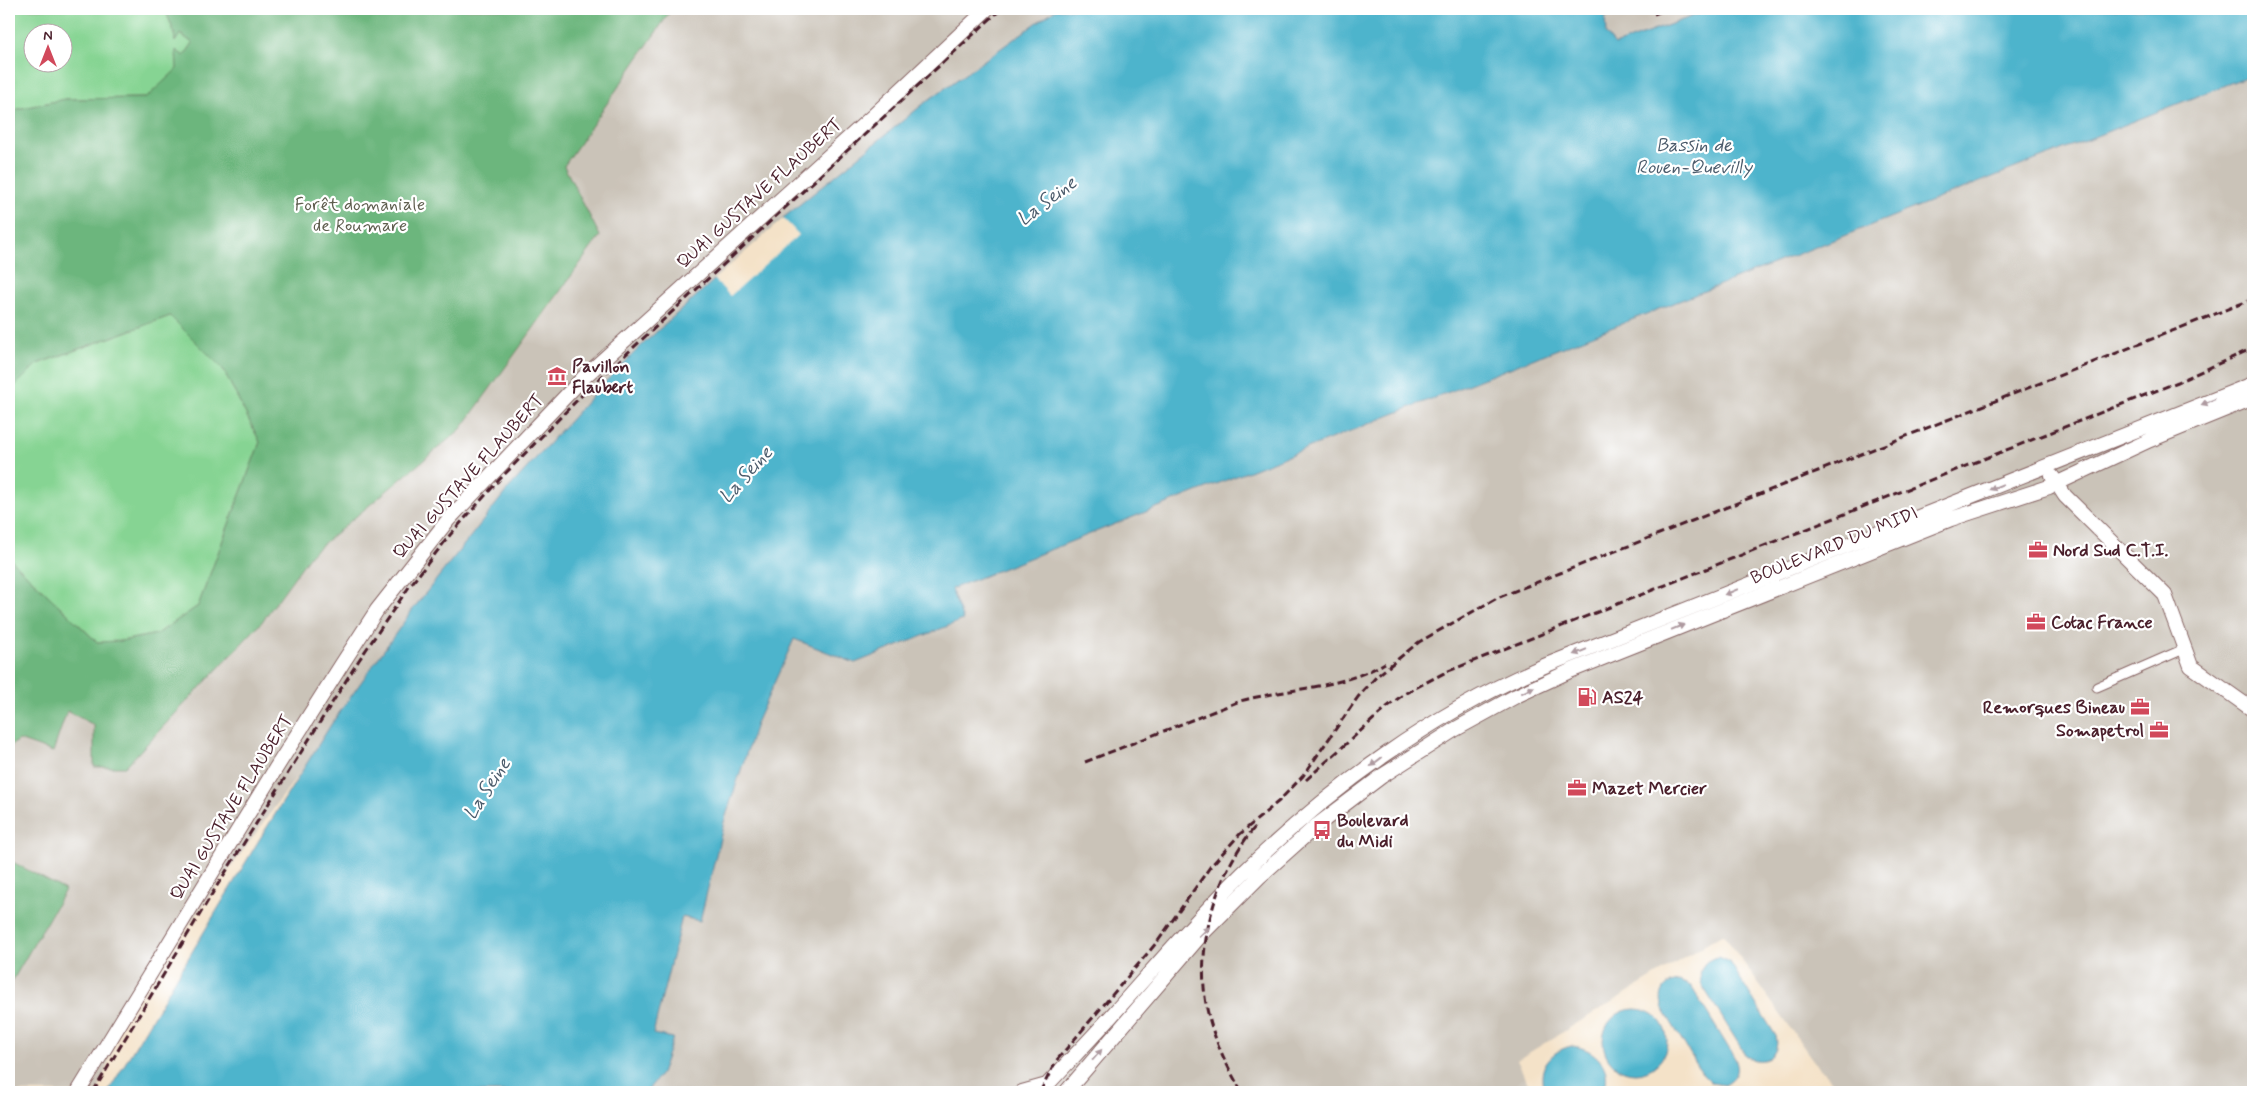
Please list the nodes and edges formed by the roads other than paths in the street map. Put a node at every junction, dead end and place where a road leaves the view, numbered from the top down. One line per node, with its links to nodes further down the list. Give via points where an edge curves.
1 (987, 9): 11 (main road, QUAI GUSTAVE FLAUBERT, via 583,378 448,520 389,595 342,664)
2 (2253, 384): 4 (main road, BOULEVARD DU MIDI, one-way to 4, via 2160,422)
3 (2253, 398): 4 (main road, BOULEVARD DU MIDI)
4 (2050, 476): 5 (main road, via 2065,496 2165,595); 6 (main road, BOULEVARD DU MIDI, one-way to 6); 9 (main road, BOULEVARD DU MIDI, one-way to 4, via 1570,671 1951,519)
5 (2183, 646): 7 (street); 8 (main road, via 2197,671)
6 (1522, 676): 9 (main road, BOULEVARD DU MIDI); 10 (main road, BOULEVARD DU MIDI)
7 (2097, 687)
8 (2253, 710)
9 (1432, 739): 10 (main road, BOULEVARD DU MIDI); 13 (main road, BOULEVARD DU MIDI, one-way to 9, via 1200,936 1258,877 1316,826)
10 (1406, 741): 12 (main road, BOULEVARD DU MIDI, one-way to 12, via 1321,805 1249,868 1047,1085)
11 (78, 1092)
12 (1030, 1092)
13 (1066, 1092)

